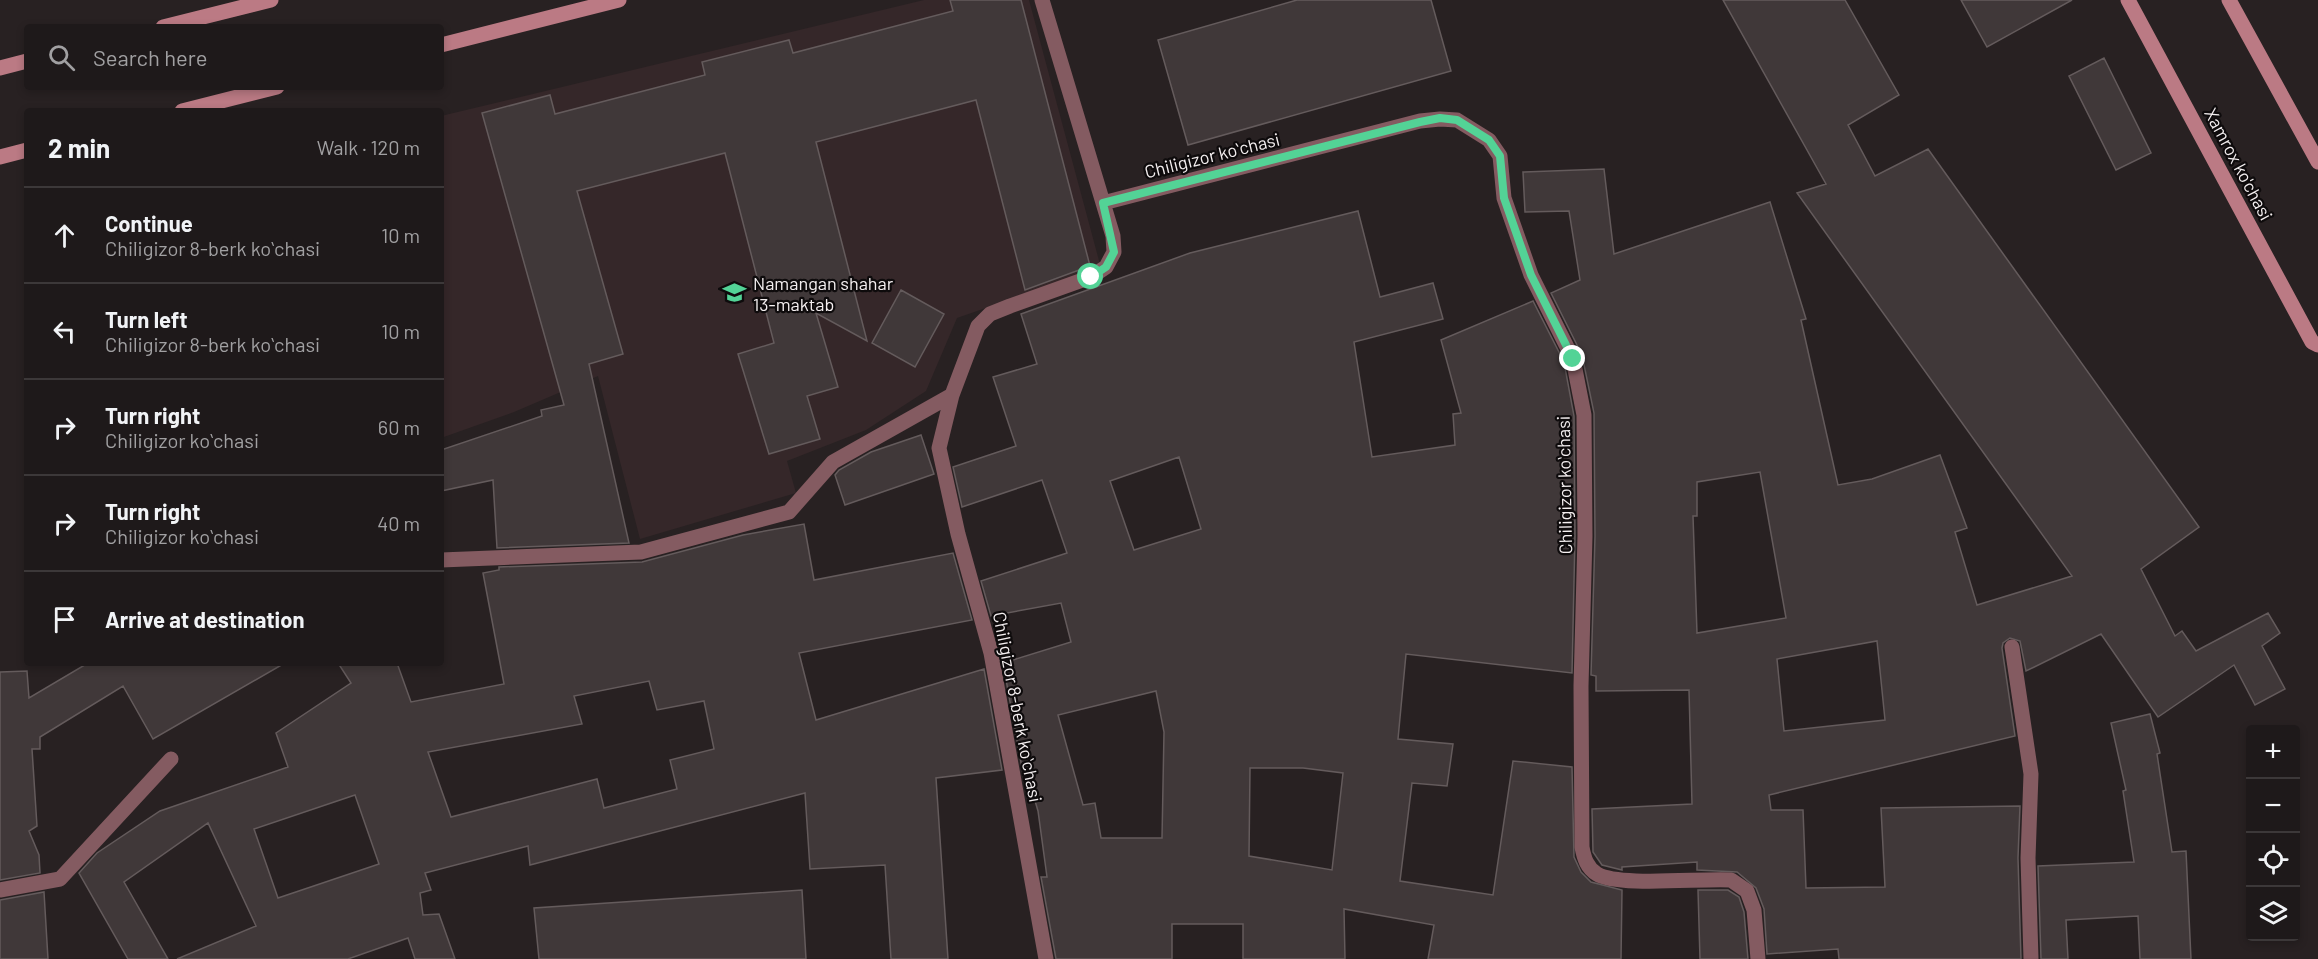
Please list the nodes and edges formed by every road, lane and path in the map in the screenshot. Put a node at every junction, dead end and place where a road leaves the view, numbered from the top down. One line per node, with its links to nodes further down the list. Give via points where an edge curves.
1 (271, 0): 6 (main road)
2 (620, 0): 7 (main road)
3 (1042, 0): 15 (street)
4 (2128, 0): 16 (main road, Xamrox ko'chasi)
5 (2229, 0): 14 (main road)
6 (175, 24)
7 (444, 44)
8 (24, 62): 9 (main road)
9 (0, 68)
10 (265, 90): 11 (main road)
11 (194, 108)
12 (24, 151): 13 (main road)
13 (0, 157)
14 (2318, 162)
15 (1103, 203): 17 (street, Chiligizor 8-berk koʻchasi, via 1114,252 1106,267 1091,277 990,314 978,326); 23 (street, Chiligizor koʻchasi, via 1440,118 1457,120 1489,140 1500,156 1504,198 1531,275 1573,359 1584,415 1581,686 1585,861 1598,874 1618,880 1731,880 1747,891 1754,910)
16 (2316, 345)
17 (952, 395): 18 (street, via 833,462 789,512 641,552); 22 (street, Chiligizor 8-berk koʻchasi, via 939,448 991,653)
18 (444, 560)
19 (2012, 647): 24 (street, via 2031,774)
20 (171, 759): 21 (street, via 60,879)
21 (0, 890)
22 (1046, 959)
23 (1758, 959)
24 (2031, 959)

